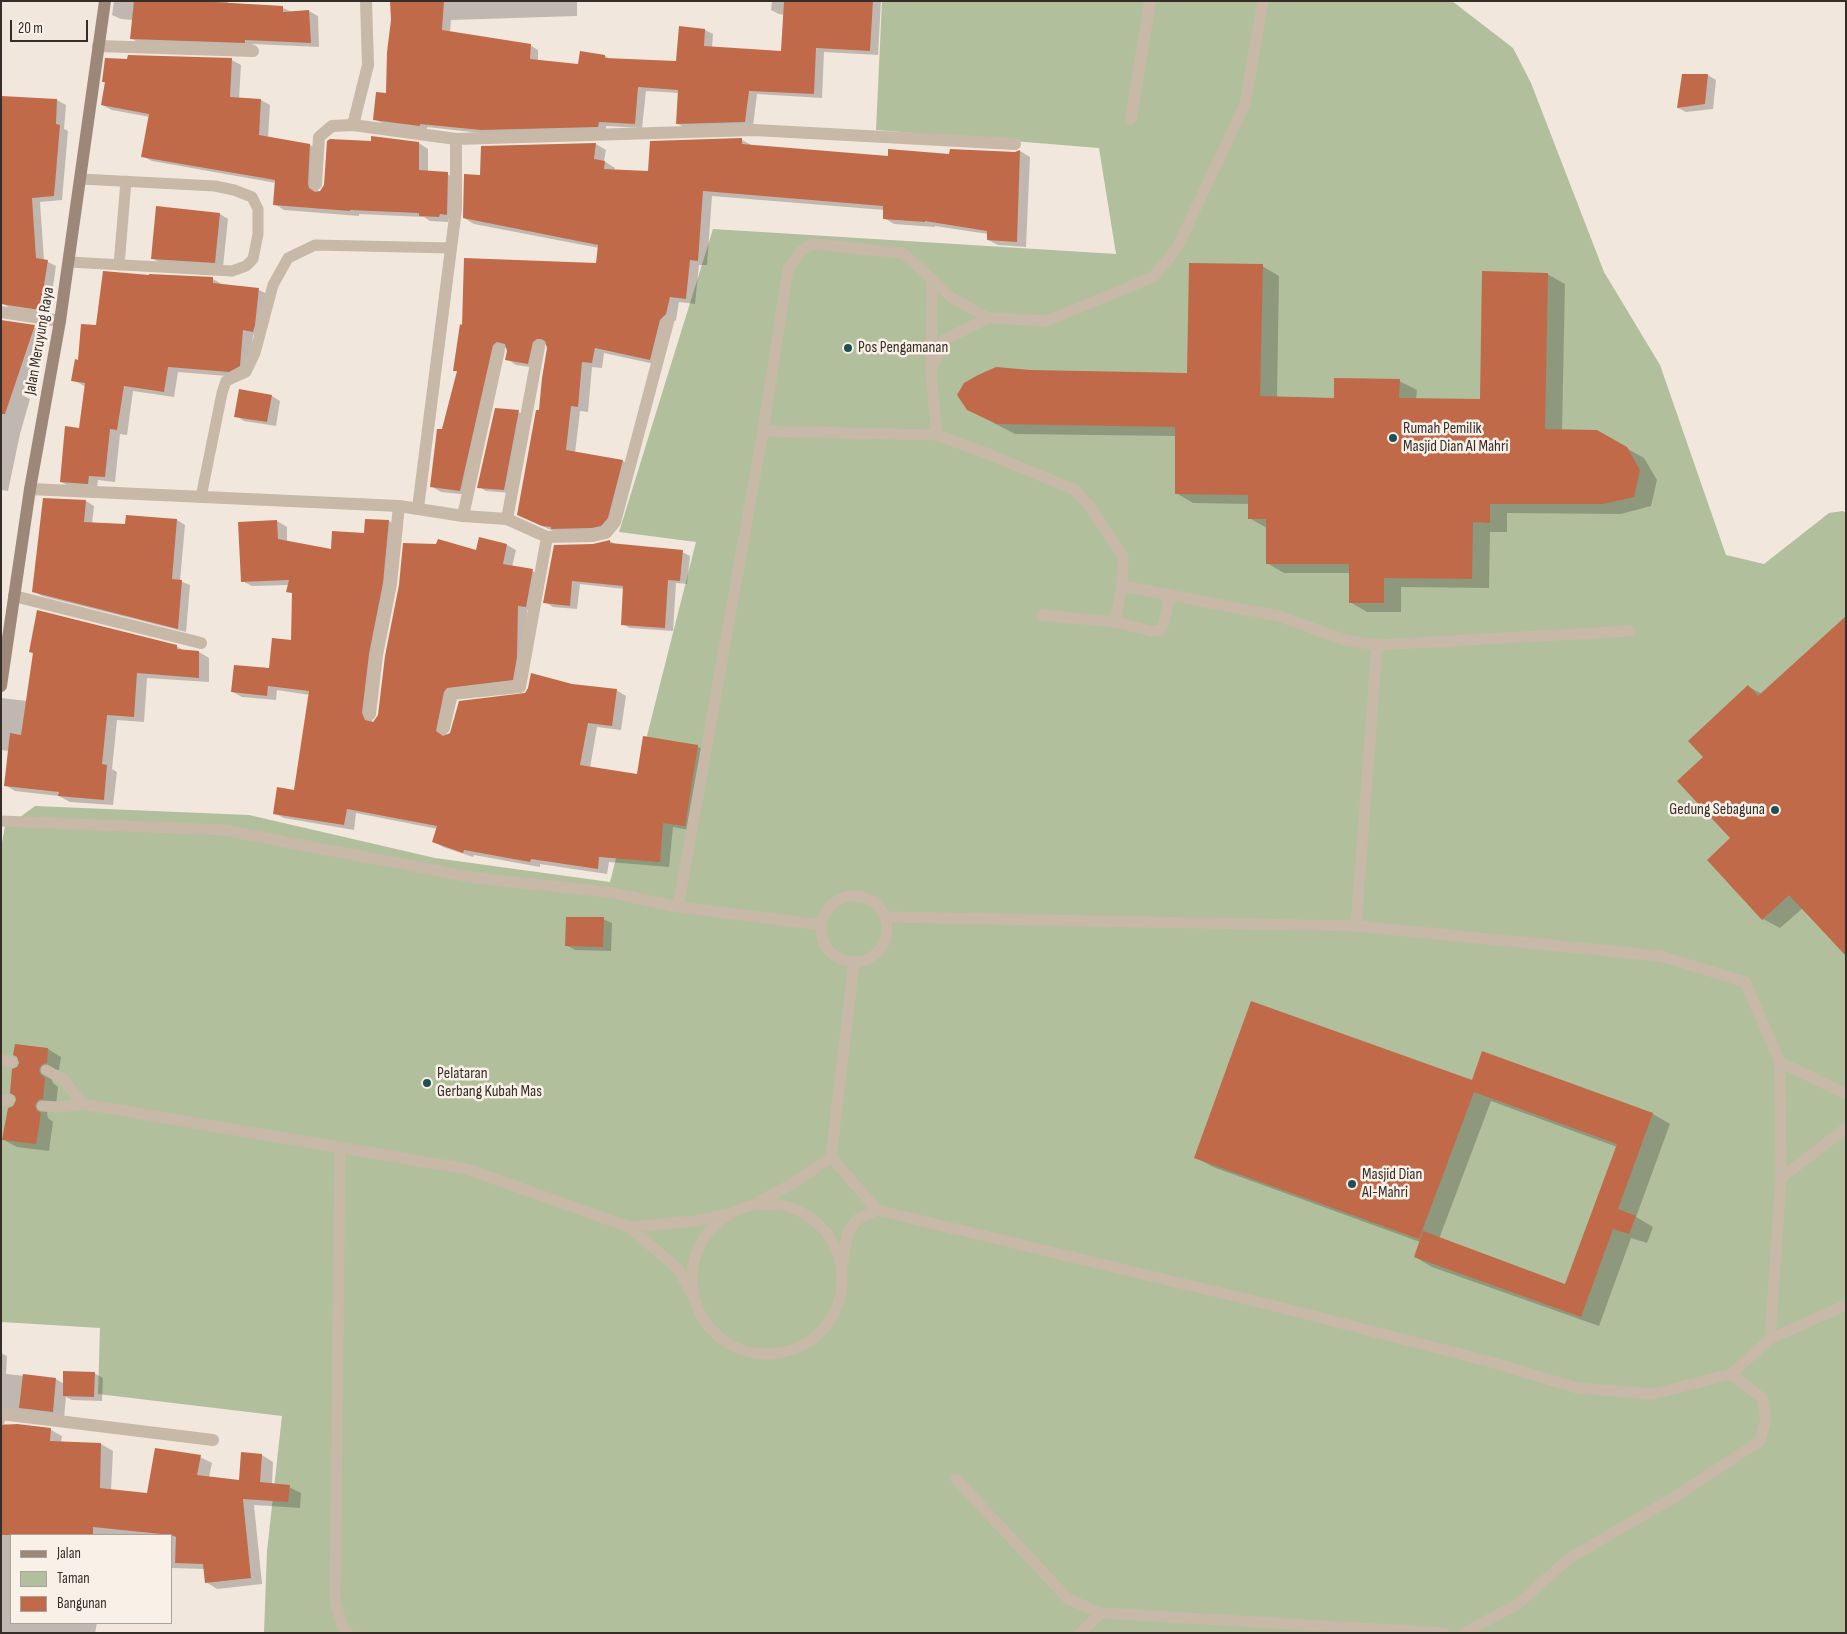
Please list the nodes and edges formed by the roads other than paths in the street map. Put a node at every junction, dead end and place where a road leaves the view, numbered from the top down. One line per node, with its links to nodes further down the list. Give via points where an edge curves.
1 (106, 1): 5 (main road, Jalan Meruyung Raya)
2 (366, 1): 8 (street, via 368,66)
3 (1150, 1): 7 (street)
4 (1263, 1): 19 (lane, via 1245,104 1177,248 1153,277 1047,321)
5 (98, 46): 6 (street); 11 (main road, Jalan Meruyung Raya)
6 (253, 51)
7 (1131, 119)
8 (353, 125): 9 (street); 13 (street, via 332,126 319,137)
9 (456, 139): 10 (street, via 754,130); 14 (street, via 456,209)
10 (1016, 144)
11 (81, 179): 12 (lane); 15 (main road, Jalan Meruyung Raya)
12 (126, 181): 16 (lane); 16 (lane, via 215,186 252,197 258,209 258,234 253,259 246,266 232,271)
13 (316, 184)
14 (451, 248): 28 (lane, via 315,245 288,258 274,284 256,353 246,372 226,381); 30 (street)
15 (69, 262): 16 (lane); 20 (main road, Jalan Meruyung Raya)
16 (119, 265)
17 (932, 278): 19 (lane, via 952,298); 24 (lane); 25 (lane, via 903,253 814,244 802,250 788,269)
18 (1, 312): 20 (street)
19 (988, 318): 24 (lane, via 944,340)
20 (60, 321): 27 (main road, Jalan Meruyung Raya)
21 (668, 322): 33 (street, via 615,522 606,533 593,536)
22 (538, 347): 32 (street)
23 (499, 350): 31 (street)
24 (930, 372): 26 (lane)
25 (763, 431): 26 (lane); 46 (lane)
26 (936, 436): 34 (lane, via 1075,490 1123,556)
27 (30, 489): 28 (street); 36 (main road, Jalan Meruyung Raya)
28 (201, 497): 29 (street)
29 (399, 506): 30 (street); 43 (street)
30 (418, 508): 31 (street)
31 (463, 516): 32 (street)
32 (507, 519): 33 (street)
33 (547, 537): 44 (street, via 520,687 452,694)
34 (1122, 586): 35 (lane); 38 (lane)
35 (1170, 595): 38 (lane, via 1164,626 1160,630 1151,631); 41 (lane, via 1279,616 1345,640)
36 (14, 596): 40 (street); 42 (main road, Jalan Meruyung Raya)
37 (1042, 615): 38 (lane)
38 (1115, 622)
39 (1630, 630): 41 (lane)
40 (201, 643)
41 (1377, 645): 49 (lane)
42 (1, 686)
43 (370, 714)
44 (444, 728)
45 (1, 821): 46 (lane, via 223,830 476,878 608,892)
46 (678, 908): 48 (lane)
47 (886, 917): 48 (lane, via 874,902 858,896 841,898 827,909); 49 (lane); 50 (lane, via 887,933 881,948 870,958)
48 (821, 925): 50 (lane, via 823,942 834,956)
49 (1356, 926): 51 (lane, via 1661,956 1746,982)
50 (854, 962): 58 (lane)
51 (1780, 1062): 53 (lane); 59 (lane)
52 (46, 1070): 54 (lane, via 64,1080)
53 (1846, 1094)
54 (84, 1104): 55 (lane); 57 (lane)
55 (42, 1106)
56 (1846, 1128): 59 (lane)
57 (340, 1148): 63 (lane, via 467,1169); 73 (lane, via 335,1602 344,1630)
58 (831, 1157): 60 (lane); 61 (lane)
59 (1781, 1178): 67 (lane)
60 (755, 1204): 62 (lane); 64 (lane, via 784,1205 811,1217 831,1238)
61 (877, 1210): 64 (lane, via 859,1218 848,1232); 68 (lane, via 1271,1305 1491,1362 1577,1388 1653,1394)
62 (727, 1214): 63 (lane, via 696,1221); 65 (lane, via 709,1230 697,1250 691,1273)
63 (629, 1227): 65 (lane, via 678,1269)
64 (842, 1265): 65 (lane, via 842,1294 831,1321 810,1341 783,1353 753,1353 726,1343 705,1323)
65 (693, 1296)
66 (1846, 1304): 67 (lane)
67 (1770, 1339): 68 (lane)
68 (1731, 1374): 76 (lane, via 1762,1398 1766,1419 1760,1441 1673,1498 1568,1559 1518,1604)
69 (1, 1414): 70 (street)
70 (213, 1440)
71 (956, 1479): 72 (lane, via 1068,1599)
72 (1101, 1613): 74 (lane); 75 (lane)
73 (348, 1633)
74 (1080, 1633)
75 (1444, 1633)
76 (1464, 1633)

